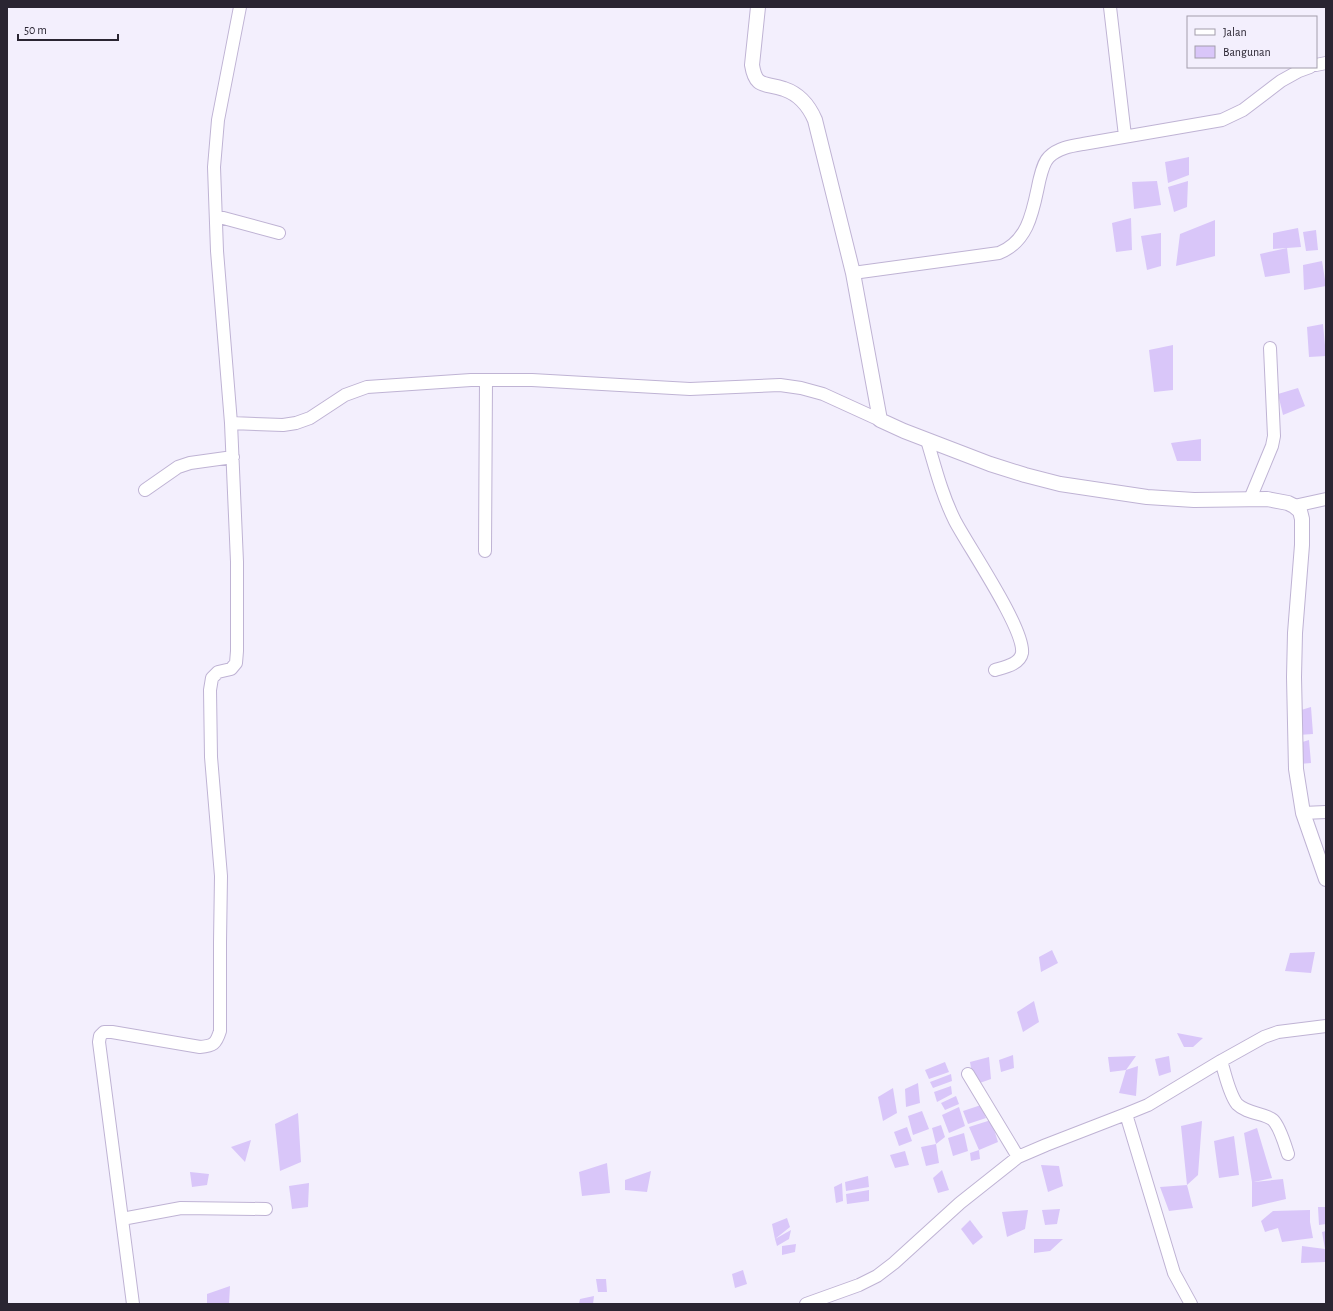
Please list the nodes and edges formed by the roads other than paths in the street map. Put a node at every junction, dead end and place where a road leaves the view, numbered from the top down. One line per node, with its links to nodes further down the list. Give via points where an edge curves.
1 (240, 7): 6 (street, via 216,135)
2 (758, 7): 8 (street, via 753,74 761,83 784,88 794,94 811,112)
3 (1110, 7): 5 (street)
4 (1307, 68): 5 (street, via 1281,81 1243,110 1222,120)
5 (1125, 136): 8 (street, via 1067,147 1048,158 1043,167 1029,221 1021,237 1009,249 999,253)
6 (216, 216): 7 (street); 12 (street)
7 (279, 233)
8 (853, 273): 11 (street)
9 (1270, 348): 16 (street, via 1274,436)
10 (486, 380): 11 (street, via 532,380 690,389 780,385 823,394); 12 (street, via 367,388 345,395 310,418 296,423); 19 (street)
11 (880, 420): 13 (street)
12 (231, 423): 14 (street)
13 (928, 440): 16 (street, via 997,466 1060,484 1147,497 1194,500); 20 (street, via 939,479 955,520 1001,599 1020,639 1021,657 1017,662)
14 (232, 457): 15 (street, via 178,467); 31 (street, via 237,562 236,662 231,669 218,672 212,678 210,690 211,757 221,876 220,1031 217,1040 210,1046 200,1047 112,1032 104,1032 100,1036 98,1042)
15 (145, 490)
16 (1250, 499): 18 (street, via 1278,500)
17 (1326, 499): 18 (street)
18 (1294, 506): 22 (street, via 1300,511 1302,529 1294,677 1296,769)
19 (485, 551)
20 (996, 670)
21 (1326, 812): 22 (street)
22 (1303, 813): 23 (street)
23 (1326, 879)
24 (1326, 1026): 25 (street, via 1278,1032)
25 (1221, 1061): 27 (street, via 1161,1098); 28 (street, via 1235,1100 1244,1109 1272,1119 1277,1124)
26 (968, 1074): 29 (street)
27 (1126, 1114): 29 (street); 34 (street, via 1174,1273)
28 (1288, 1154)
29 (1018, 1157): 33 (street, via 960,1203 877,1276)
30 (266, 1209): 31 (street, via 181,1208)
31 (122, 1219): 32 (street)
32 (133, 1304)
33 (806, 1304)
34 (1191, 1304)

